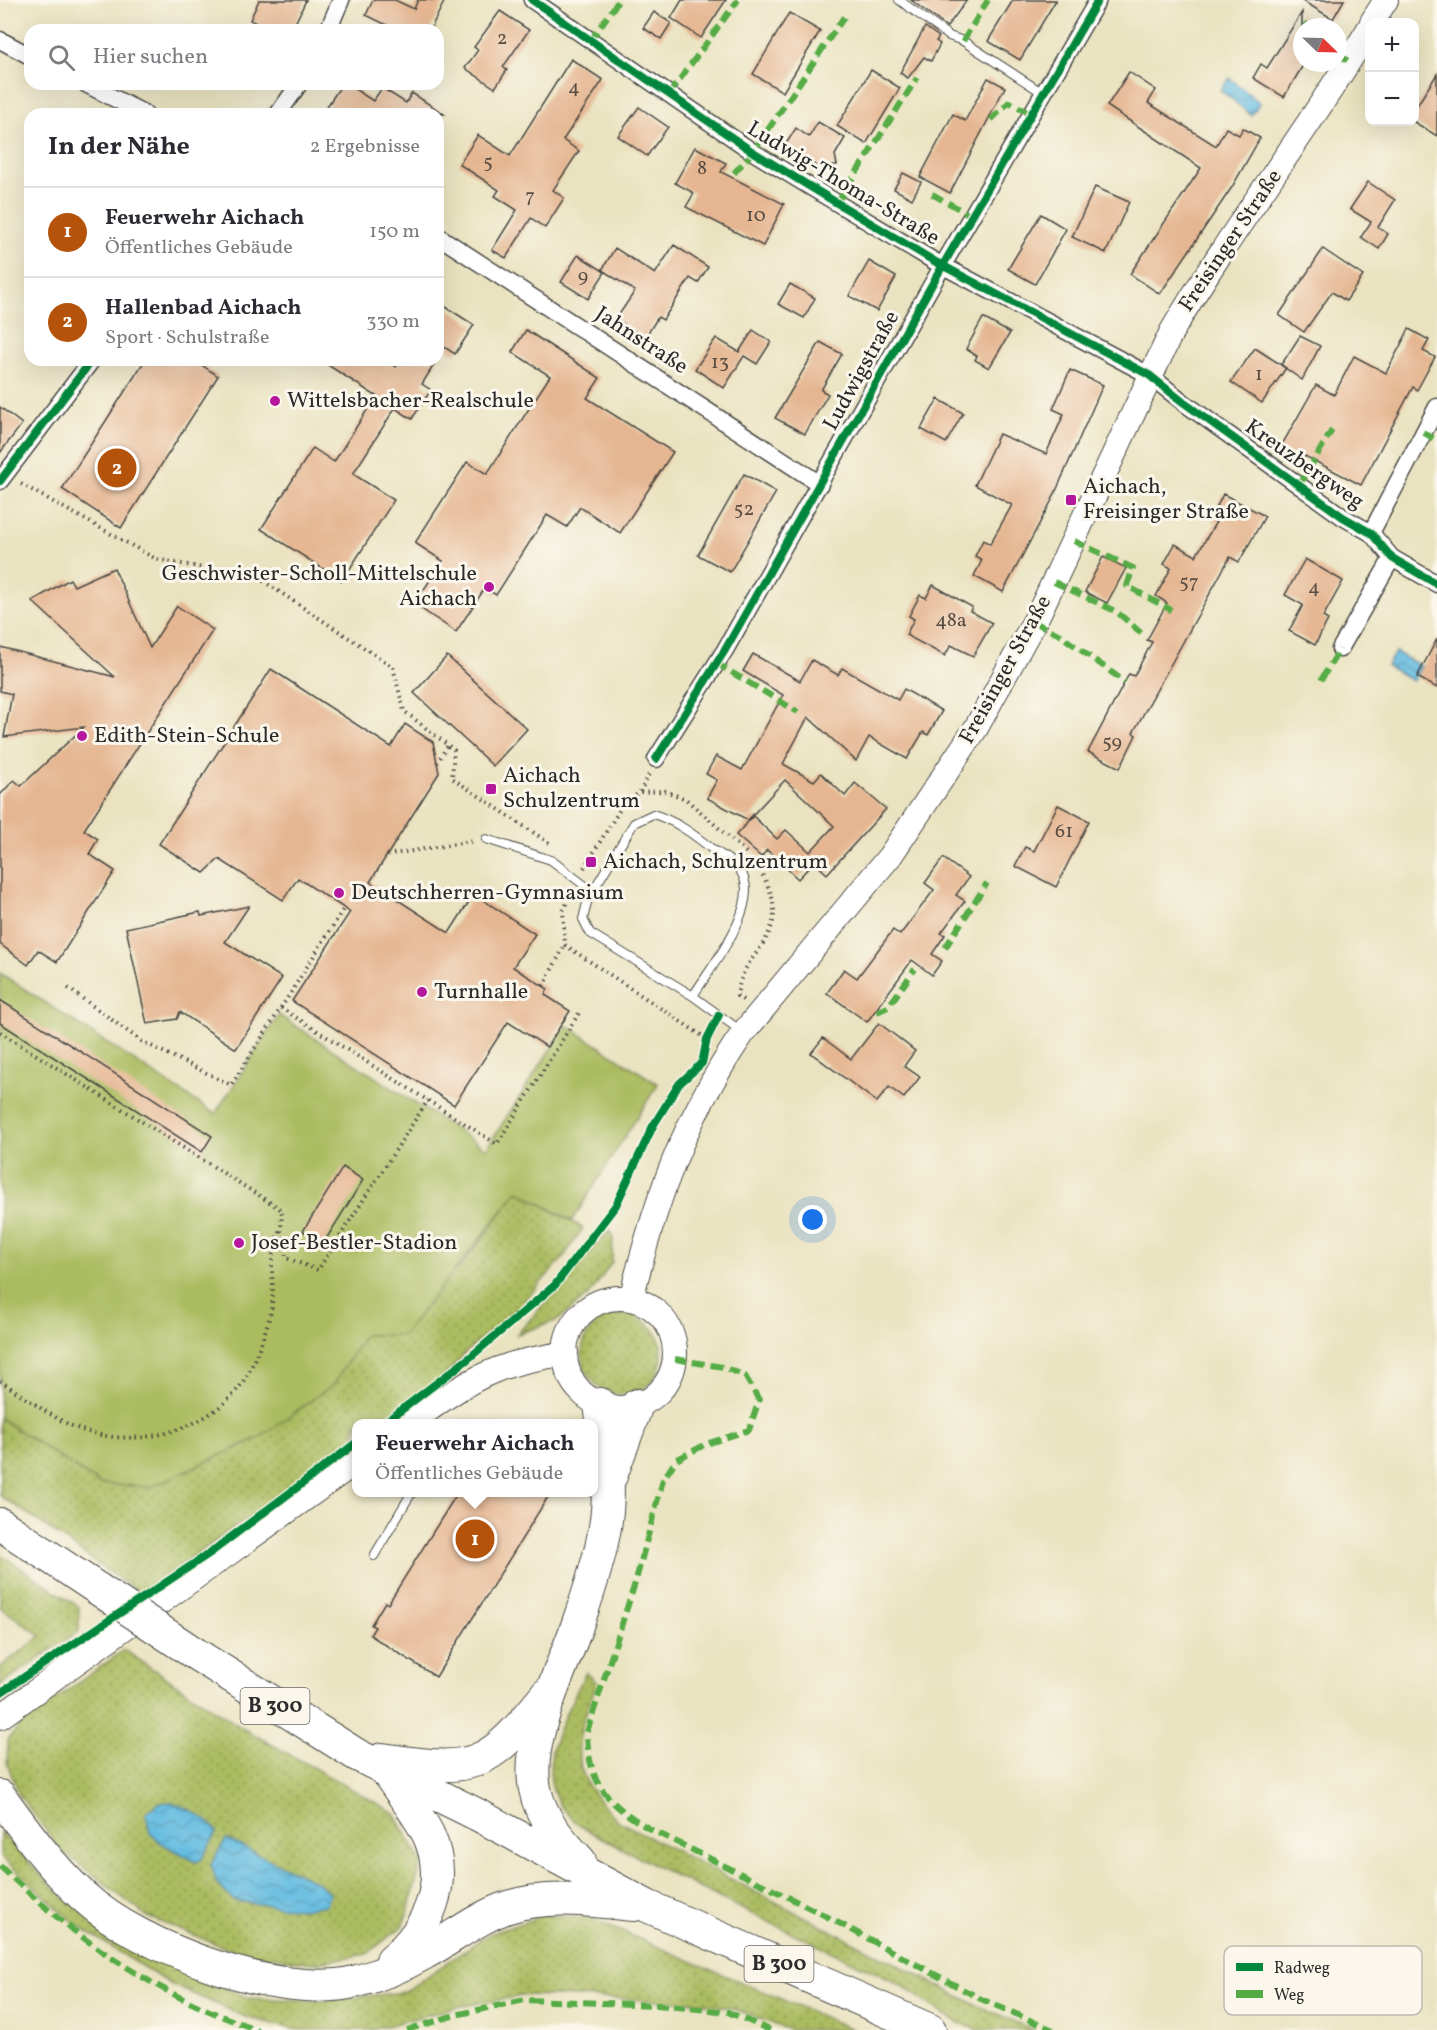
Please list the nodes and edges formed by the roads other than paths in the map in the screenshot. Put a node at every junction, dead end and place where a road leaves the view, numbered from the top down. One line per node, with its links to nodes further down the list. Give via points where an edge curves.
1 (341, 0): 7 (street)
2 (532, 0): 17 (street, Ludwig-Thoma-Straße, via 753,152)
3 (899, 0): 13 (lane, via 949,36)
4 (1098, 0): 13 (street, Ludwigstraße)
5 (1386, 0): 6 (main road)
6 (1375, 18)
7 (331, 24)
8 (1365, 35): 19 (main road, Freisinger Straße, via 1194,294)
9 (0, 40): 10 (street)
10 (24, 53)
11 (98, 90): 14 (street)
12 (295, 90): 15 (street)
13 (1043, 93): 17 (street, Ludwigstraße)
14 (133, 108)
15 (282, 108)
16 (444, 240): 22 (street, Jahnstraße)
17 (943, 265): 19 (street, Ludwig-Thoma-Straße); 22 (street, Ludwigstraße)
18 (87, 366): 21 (street)
19 (1149, 375): 23 (street, Kreuzbergweg, via 1334,511); 31 (main road, Freisinger Straße, via 1039,613 976,728 890,856)
20 (1437, 407): 23 (street)
21 (2, 478)
22 (820, 484): 27 (street, Ludwigstraße, via 725,650)
23 (1371, 533): 24 (street, Kreuzbergweg)
24 (1392, 558): 25 (street, Kreuzbergweg); 26 (street)
25 (1437, 584)
26 (1340, 649)
27 (656, 759)
28 (486, 839): 29 (lane, via 551,860)
29 (592, 891): 30 (lane, via 583,919 590,933); 30 (lane, via 634,823 653,814 673,820 741,870 748,888 742,912)
30 (693, 996): 31 (lane)
31 (743, 1033): 32 (main road, Freisinger Straße, via 693,1118 661,1188)
32 (631, 1299): 33 (main road, via 610,1299 584,1312 571,1329); 35 (main road, via 650,1307 665,1320 675,1352 666,1384)
33 (566, 1353): 34 (main road, via 575,1384); 36 (main road, via 510,1365 486,1375)
34 (600, 1404): 35 (main road, via 621,1408); 38 (highway)
35 (637, 1405): 38 (highway)
36 (416, 1419)
37 (352, 1466): 43 (main road)
38 (609, 1479): 42 (highway, via 605,1526 594,1573)
39 (409, 1497): 41 (lane)
40 (0, 1524): 44 (highway, B 300, bridge)
41 (374, 1556)
42 (553, 1687): 44 (highway, via 501,1746 472,1763 438,1766); 47 (highway, via 535,1751 535,1791 549,1825)
43 (0, 1717)
44 (357, 1755): 45 (highway, B 300)
45 (386, 1771): 47 (highway, B 300, via 480,1816); 49 (highway, via 428,1833 435,1854 436,1890 420,1931)
46 (0, 1796): 49 (highway, via 37,1849 85,1898 177,1951 220,1969 281,1983 333,1985)
47 (597, 1880): 48 (highway, B 300)
48 (647, 1906): 49 (highway, via 565,1899 518,1905 485,1917 408,1962); 50 (highway, B 300)
49 (374, 1975)
50 (930, 2030)

